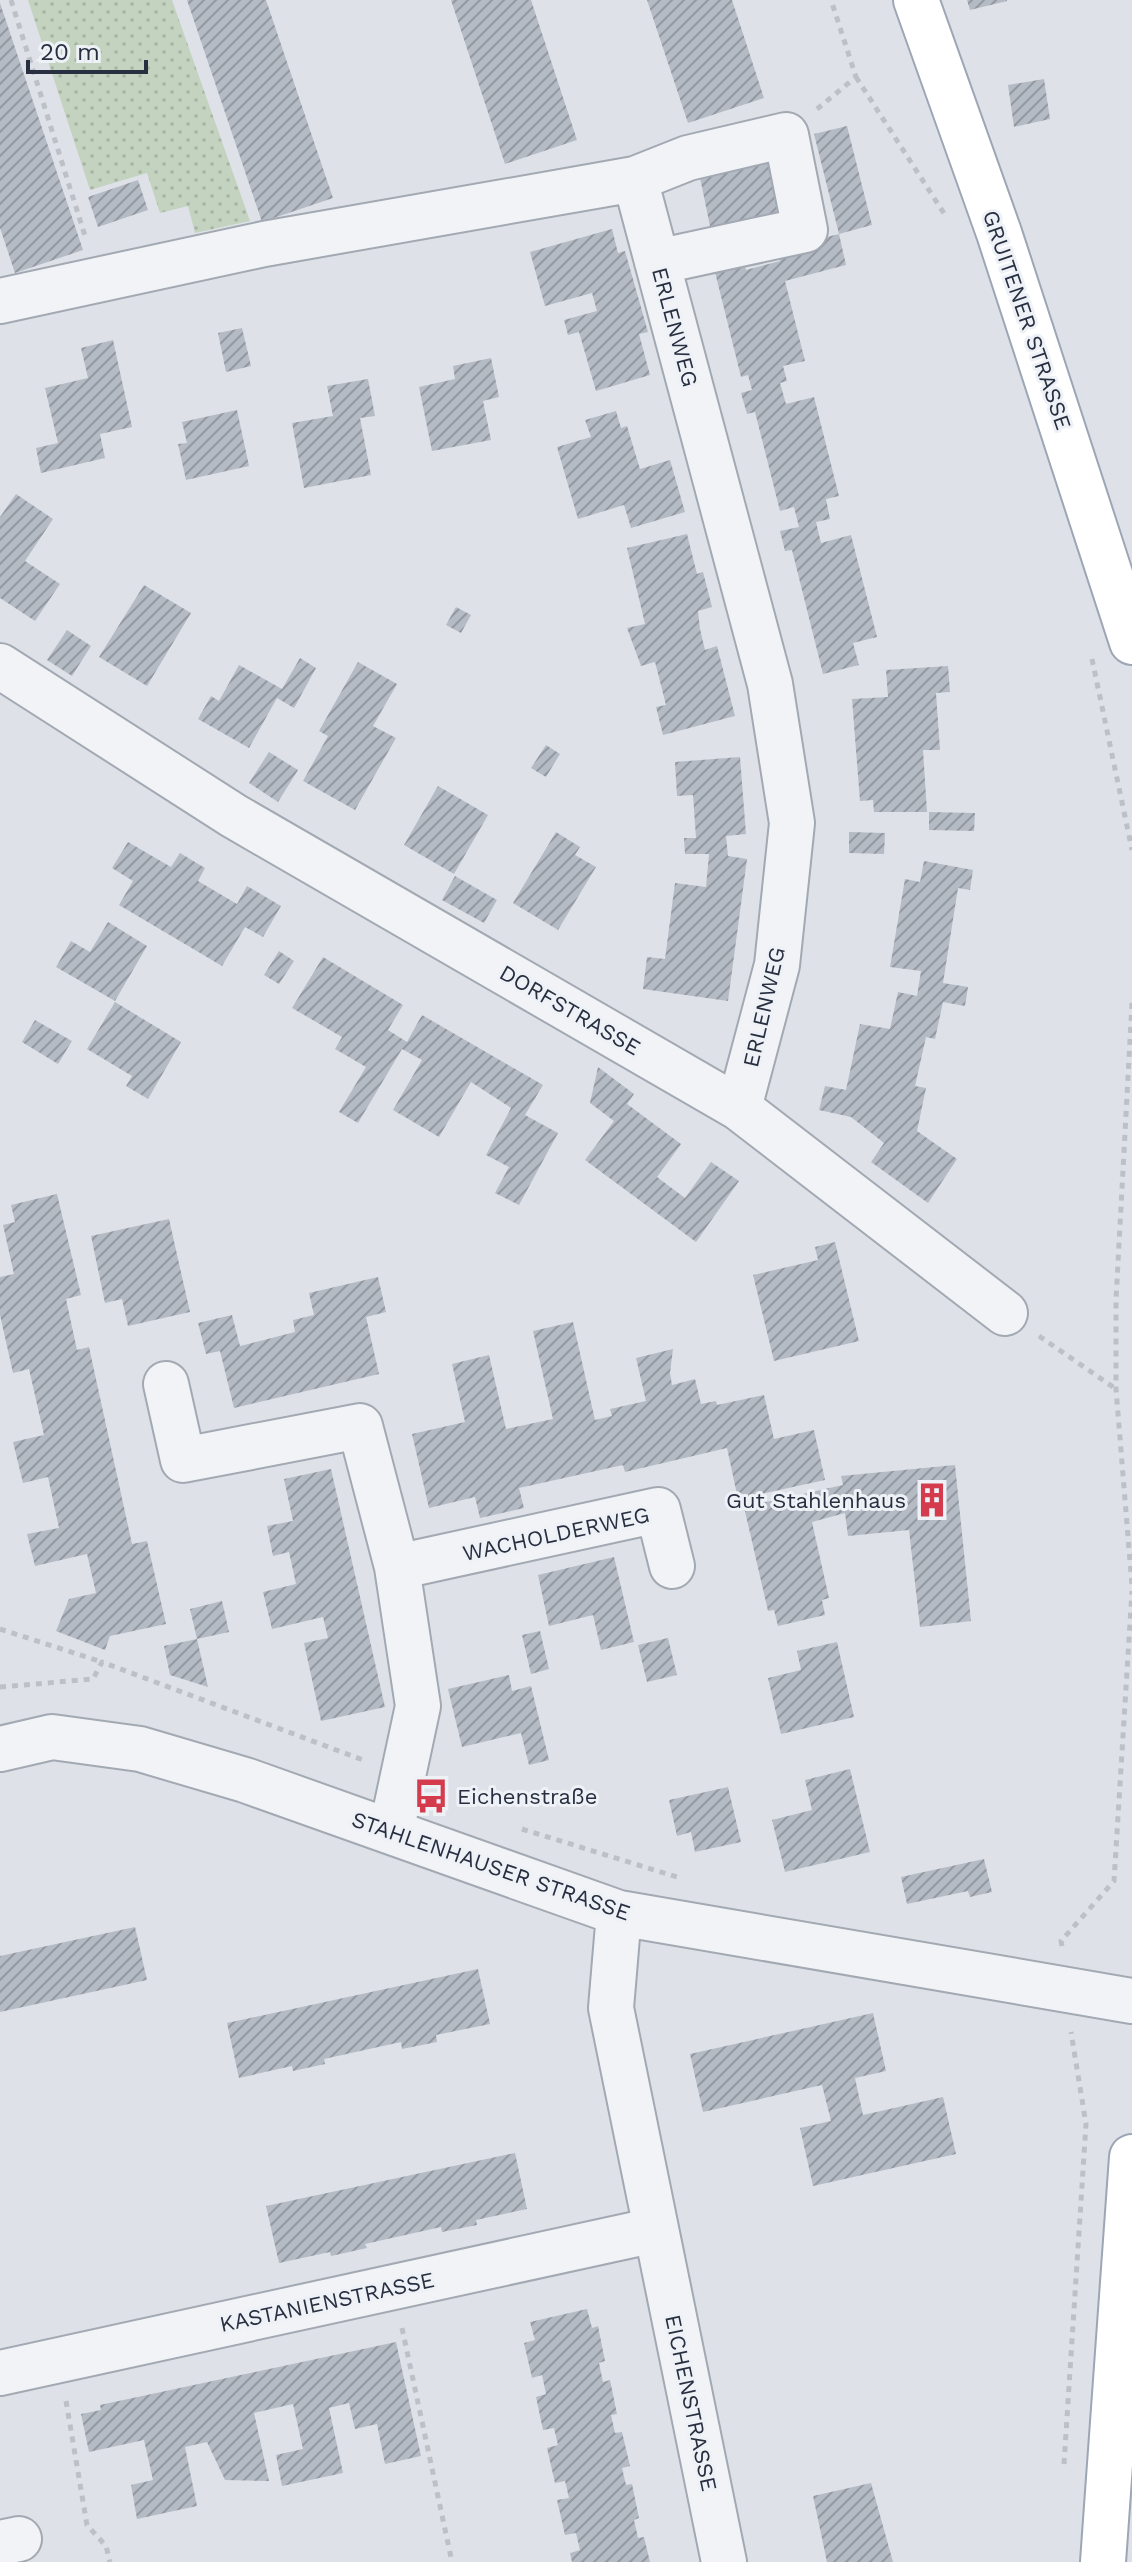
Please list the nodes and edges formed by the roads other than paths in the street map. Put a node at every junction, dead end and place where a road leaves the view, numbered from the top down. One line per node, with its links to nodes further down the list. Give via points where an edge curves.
1 (916, 0): 5 (main road, GRUITENER STRASSE, via 999,233)
2 (635, 179): 3 (street, ERLENWEG); 3 (street, via 688,158 786,135 805,230); 4 (street, via 264,244)
3 (657, 262): 7 (street, ERLENWEG, via 770,684 792,823 777,965)
4 (0, 301)
5 (1132, 642)
6 (0, 666): 7 (street, DORFSTRASSE, via 234,816)
7 (739, 1108): 8 (street, DORFSTRASSE)
8 (1005, 1313)
9 (166, 1384): 11 (street, via 183,1460 360,1426)
10 (672, 1566): 11 (street, WACHOLDERWEG, via 658,1510)
11 (397, 1567): 13 (street, via 418,1706)
12 (0, 1749): 13 (street, STAHLENHAUSER STRASSE, via 52,1737 140,1749)
13 (391, 1832): 14 (street, STAHLENHAUSER STRASSE)
14 (619, 1913): 15 (street, STAHLENHAUSER STRASSE); 17 (street, EICHENSTRASSE, via 611,2008)
15 (1132, 2001)
16 (1132, 2157): 19 (main road)
17 (655, 2230): 18 (street, KASTANIENSTRASSE); 20 (street, EICHENSTRASSE)
18 (0, 2373)
19 (1121, 2478): 21 (main road)
20 (724, 2562)
21 (1103, 2562)

